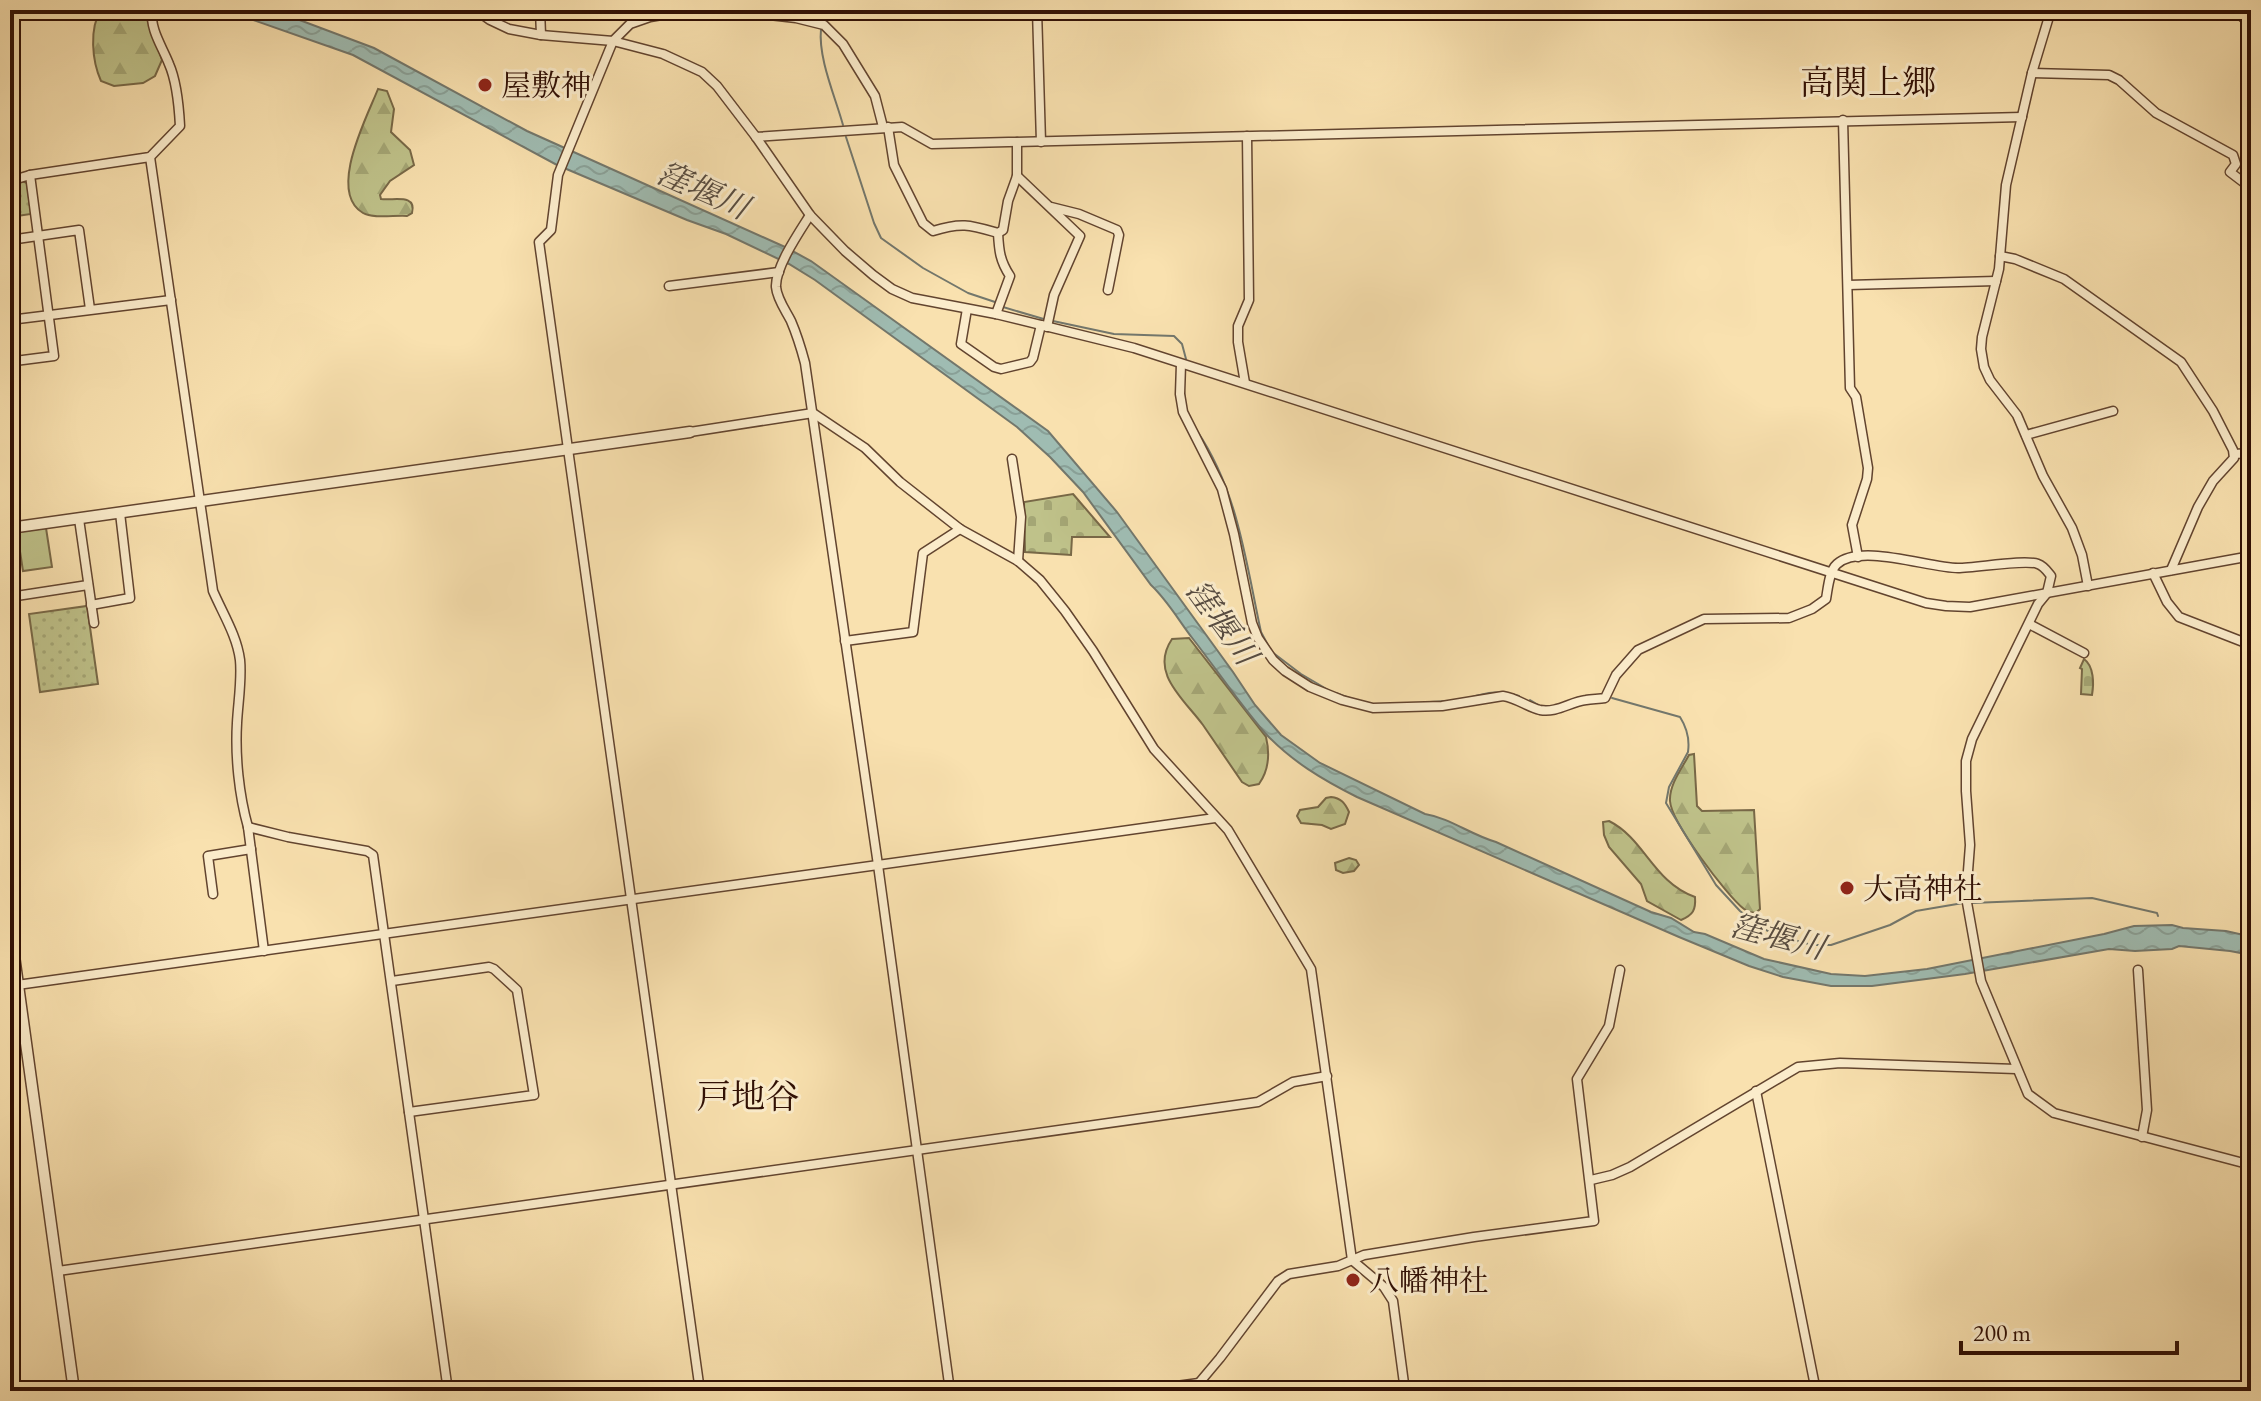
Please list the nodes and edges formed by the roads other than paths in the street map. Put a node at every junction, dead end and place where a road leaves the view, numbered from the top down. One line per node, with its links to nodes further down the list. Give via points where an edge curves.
1 (152, 10): 16 (street, via 151,21 170,64 180,126)
2 (476, 10): 6 (street, via 509,29)
3 (540, 10): 6 (street)
4 (1037, 10): 15 (street)
5 (2051, 10): 8 (street)
6 (541, 35): 7 (street)
7 (613, 41): 11 (street, via 630,24 685,11 735,11 821,24 843,44 875,96); 13 (street, via 663,54 702,72); 46 (street, via 558,175 551,230 539,242)
8 (2032, 73): 9 (street); 20 (street, via 2100,74 2119,80 2156,113 2233,155 2236,164 2230,172)
9 (2022, 117): 10 (street); 26 (street, via 2006,185)
10 (1843, 120): 12 (street); 29 (street)
11 (886, 127): 13 (street); 14 (street, via 902,127 932,144); 23 (street, via 894,165 923,223 933,231 955,224)
12 (1247, 136): 15 (street); 41 (street, via 1249,300 1238,326)
13 (756, 137): 22 (street)
14 (1017, 142): 15 (street); 18 (street)
15 (1041, 142)
16 (150, 157): 17 (street); 32 (street)
17 (30, 175): 19 (street); 24 (street)
18 (1017, 176): 21 (street); 23 (street)
19 (10, 181)
20 (2251, 188)
21 (1050, 207): 31 (street, via 1117,230); 38 (street, via 1080,239)
22 (810, 215): 27 (street); 34 (street, via 892,289)
23 (998, 233): 35 (street, via 999,254 1010,276)
24 (39, 236): 25 (street); 33 (street, via 79,230); 36 (street)
25 (10, 240)
26 (2000, 256): 28 (street); 48 (street, via 2064,279 2181,362)
27 (780, 271): 30 (street); 43 (street, via 776,285 798,338)
28 (1996, 281): 29 (street); 45 (street, via 1982,337 1984,367)
29 (1848, 285): 56 (street, via 1850,388 1868,468 1852,525)
30 (669, 286)
31 (1108, 290)
32 (171, 300): 33 (street); 50 (street)
33 (90, 309): 36 (street)
34 (967, 309): 35 (street); 38 (street, via 961,344 1001,369 1030,362)
35 (996, 314): 38 (street)
36 (48, 315): 37 (street); 39 (street, via 54,356 15,361)
37 (10, 320)
38 (1046, 323): 40 (street)
39 (10, 328)
40 (1185, 365): 41 (street); 59 (street, via 1183,412 1222,489 1258,638 1285,671 1342,700 1407,709 1503,696 1553,711 1602,699 1638,650 1704,619 1789,618 1812,609 1826,599)
41 (1245, 383): 59 (street)
42 (2113, 411): 45 (street)
43 (813, 413): 44 (street); 54 (street, via 865,448); 68 (street)
44 (690, 432): 46 (street)
45 (2026, 435): 62 (street, via 2072,528)
46 (567, 449): 50 (street); 76 (street)
47 (2251, 453): 48 (street)
48 (2234, 454): 58 (street, via 2198,507)
49 (1012, 459): 57 (street, via 1021,517)
50 (200, 501): 51 (street); 72 (street, via 213,591 236,640 240,663 238,751)
51 (120, 513): 52 (street); 65 (street, via 130,598)
52 (79, 519): 53 (street); 61 (street)
53 (10, 528)
54 (960, 529): 57 (street); 68 (street, via 923,553 913,632)
55 (2251, 556): 58 (street)
56 (1858, 557): 59 (street, via 1838,563); 63 (street, via 1876,555 1946,568 2036,562 2051,576)
57 (1018, 561): 71 (street, via 1072,621 1154,749)
58 (2171, 570): 60 (street)
59 (1832, 572): 63 (street, via 1946,606 1970,607)
60 (2153, 573): 62 (street); 69 (street, via 2179,617)
61 (88, 585): 64 (street); 65 (street)
62 (2088, 586): 63 (street)
63 (2047, 593): 67 (street)
64 (10, 597)
65 (91, 605): 66 (street)
66 (94, 623)
67 (2029, 624): 70 (street); 84 (street, via 1966,761 1966,897 1981,981)
68 (845, 641): 74 (street)
69 (2251, 645)
70 (2084, 653)
71 (1215, 818): 74 (street); 85 (street, via 1228,830 1311,969)
72 (248, 827): 73 (street); 78 (street, via 373,855)
73 (251, 849): 75 (street, via 208,856); 79 (street)
74 (878, 865): 76 (street); 89 (street)
75 (213, 894)
76 (631, 900): 78 (street); 92 (street)
77 (10, 927): 83 (street)
78 (385, 935): 79 (street); 82 (street)
79 (264, 951): 83 (street)
80 (1620, 970): 91 (street, via 1609,1026 1577,1079)
81 (2138, 970): 88 (street, via 2147,1110)
82 (392, 981): 87 (street); 87 (street, via 494,969 517,990 534,1095)
83 (14, 986): 95 (street)
84 (2016, 1069): 86 (street, via 1816,1064 1798,1067); 88 (street, via 2028,1094 2054,1113)
85 (1327, 1076): 89 (street, via 1293,1082 1258,1102); 94 (street)
86 (1756, 1091): 91 (street, via 1630,1167); 103 (street)
87 (409, 1112): 93 (street)
88 (2142, 1137): 90 (street)
89 (918, 1151): 92 (street); 100 (street)
90 (2251, 1165)
91 (1591, 1180): 94 (street, via 1594,1221)
92 (670, 1185): 93 (street); 99 (street)
93 (425, 1220): 95 (street); 98 (street)
94 (1352, 1260): 96 (street, via 1278,1281); 102 (street, via 1393,1301)
95 (58, 1271): 97 (street)
96 (1198, 1387): 101 (street)
97 (74, 1391)
98 (448, 1391)
99 (700, 1391)
100 (950, 1391)
101 (1139, 1391)
102 (1405, 1391)
103 (1816, 1391)

